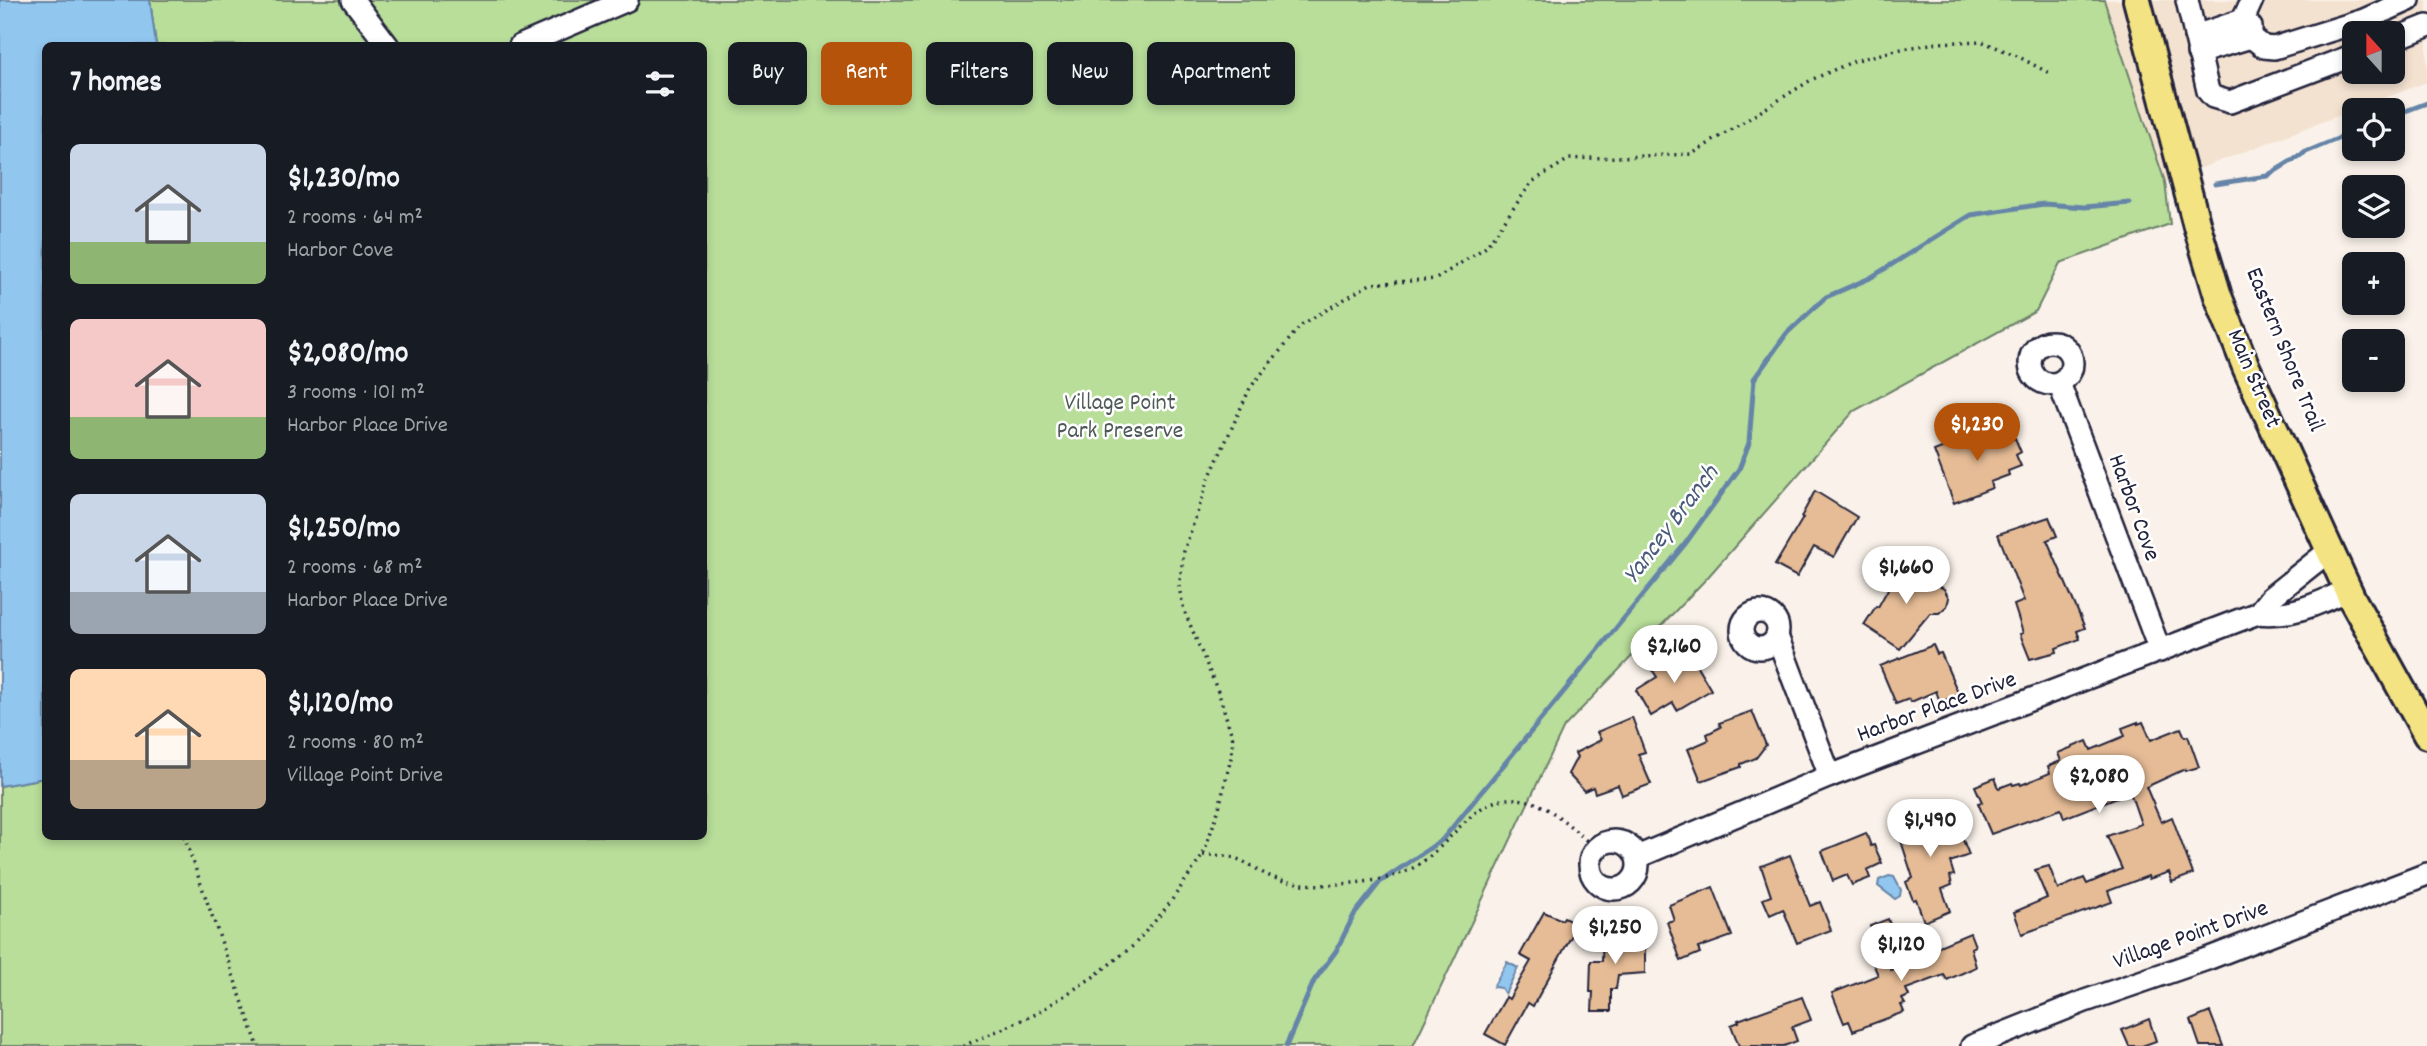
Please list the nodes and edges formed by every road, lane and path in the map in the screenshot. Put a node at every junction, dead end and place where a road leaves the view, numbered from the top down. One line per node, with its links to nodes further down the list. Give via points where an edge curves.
1 (353, 0): 10 (street)
2 (627, 0): 11 (street)
3 (2137, 0): 16 (main road, Main Street, via 2218,296 2245,367)
4 (2187, 0): 12 (street)
5 (2252, 0): 8 (street)
6 (2409, 0): 8 (street, via 2364,20 2274,48 2264,47)
7 (2427, 26): 9 (street)
8 (2247, 29): 12 (street)
9 (2405, 35)
10 (385, 42)
11 (529, 42)
12 (2197, 45): 13 (street, via 2208,91 2230,102)
13 (2342, 60)
14 (2051, 74): 25 (path, via 1981,41 1936,43 1854,61 1811,80 1692,154 1569,159 1532,182 1486,247 1436,279 1370,284 1301,326 1250,388 1209,478 1184,551 1179,588 1184,610 1220,694 1233,739 1219,808)
15 (2059, 383): 20 (street, Harbor Cove)
16 (2329, 551): 17 (main road, Main Street); 18 (street, Harbor Place Drive)
17 (2347, 590): 18 (street, Harbor Place Drive, via 2278,615); 21 (main road, Main Street)
18 (2258, 613): 20 (street, Harbor Place Drive)
19 (1777, 636): 22 (street)
20 (2160, 651): 22 (street, Harbor Place Drive)
21 (2427, 735)
22 (1830, 776): 26 (street, Harbor Place Drive)
23 (185, 840): 28 (path)
24 (1596, 849): 25 (path, via 1549,811 1517,800 1488,803 1428,859 1380,880 1297,883 1272,877 1243,861); 26 (street, via 1619,842); 26 (street, via 1591,872 1599,884 1613,889 1628,885 1637,873)
25 (1203, 855): 29 (path, via 1133,946 1035,1014)
26 (1637, 858)
27 (2427, 874): 30 (street, Village Point Drive)
28 (258, 1046)
29 (963, 1046)
30 (1972, 1046)

